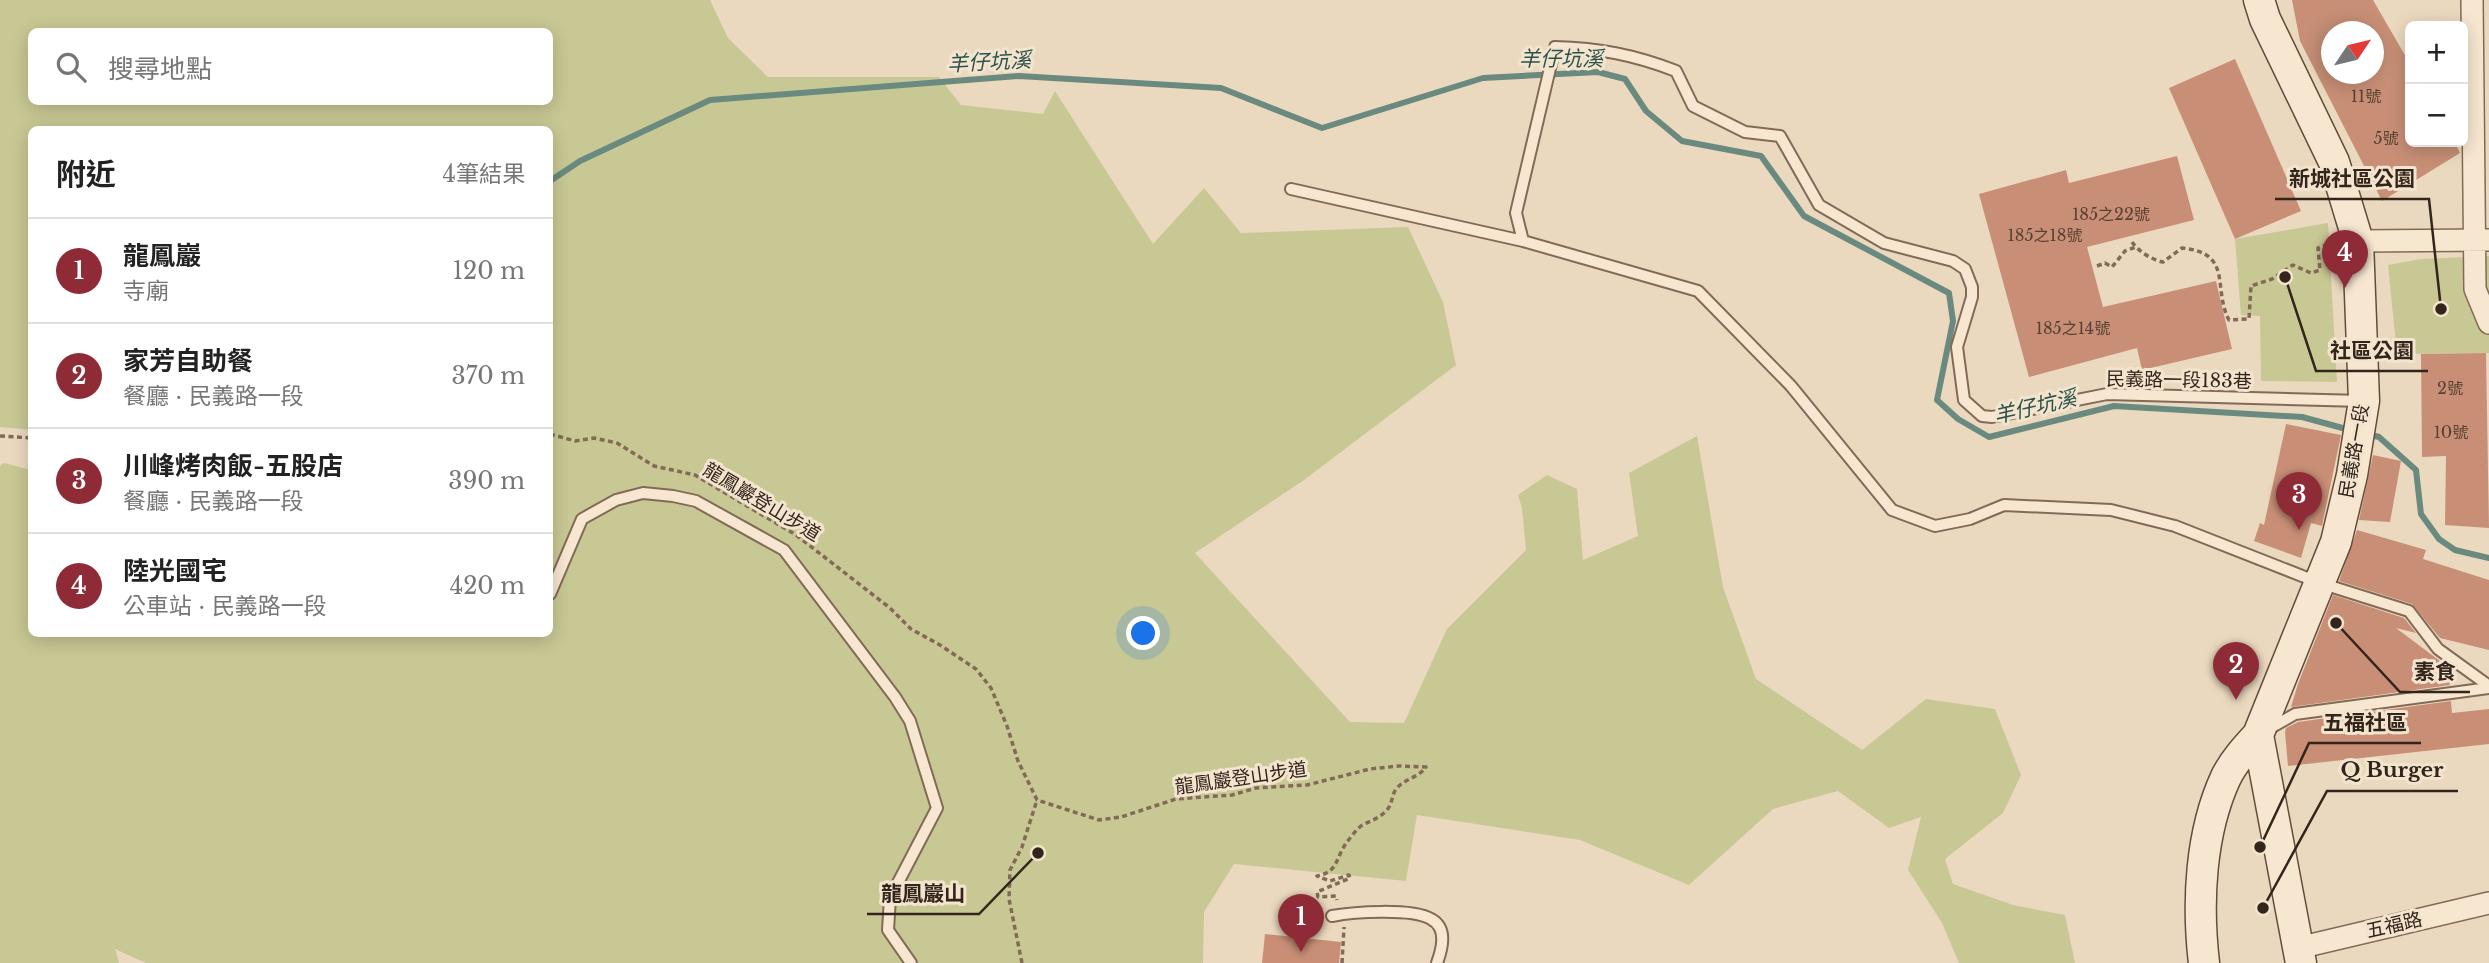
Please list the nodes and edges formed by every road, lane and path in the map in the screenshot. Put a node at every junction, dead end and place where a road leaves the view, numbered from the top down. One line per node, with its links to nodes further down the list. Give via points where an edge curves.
1 (2259, 0): 4 (main road, 民義路一段, via 2334,162)
2 (2472, 0): 5 (street)
3 (1291, 189): 6 (lane)
4 (2357, 237): 5 (street); 8 (path, via 2318,248 2320,270 2311,273 2293,265 2251,286 2249,318 2230,320 2220,272 2206,255 2182,248 2163,262); 11 (main road, 民義路一段)
5 (2481, 240): 10 (street, via 2475,289)
6 (1523, 241): 11 (lane, 民義路一段183巷, via 1516,213 1555,47 1594,48 1676,72 1693,106 1745,132 1780,136 1819,205 1884,243 1953,261 1965,269 1972,287 1958,347 1961,376 1964,400 1982,416 2107,394); 15 (lane, via 1698,291 1791,386 1892,510 1935,526 2004,505 2111,510 2175,526)
7 (2132, 242): 8 (path)
8 (2136, 247): 9 (path, via 2125,251 2112,267 2105,263)
9 (2097, 266)
10 (2489, 323)
11 (2364, 401): 15 (main road, 民義路一段, via 2352,475)
12 (0, 436): 14 (path)
13 (553, 436): 19 (path, 龍鳳巖登山步道, via 617,443 654,466 695,475 715,486 796,535 911,629 976,669 991,688)
14 (28, 438)
15 (2320, 583): 17 (lane, via 2409,611 2438,649); 18 (main road, 民義路一段)
16 (553, 587): 23 (lane, via 582,519 616,500 643,494 696,501 784,550 910,721 937,808 890,898 888,930)
17 (2489, 687): 18 (lane, via 2295,715)
18 (2258, 734): 22 (main road); 27 (main road, 民義路一段, via 2226,778 2209,828 2200,915)
19 (1037, 800): 21 (path, 龍鳳巖登山步道, via 1100,820 1177,800 1307,785 1370,769 1426,767 1419,777 1394,790 1392,804 1384,814 1359,827 1335,868 1317,876 1330,881 1349,875 1317,892 1318,897 1336,896 1337,902 1326,905); 24 (path, via 1010,870 1009,899)
20 (2489, 903): 22 (street, 五福路)
21 (1337, 915): 25 (path, via 1344,932); 26 (lane, via 1376,912 1432,919 1444,945)
22 (2300, 955)
23 (911, 963)
24 (1022, 963)
25 (1342, 963)
26 (1437, 963)
27 (2204, 963)

